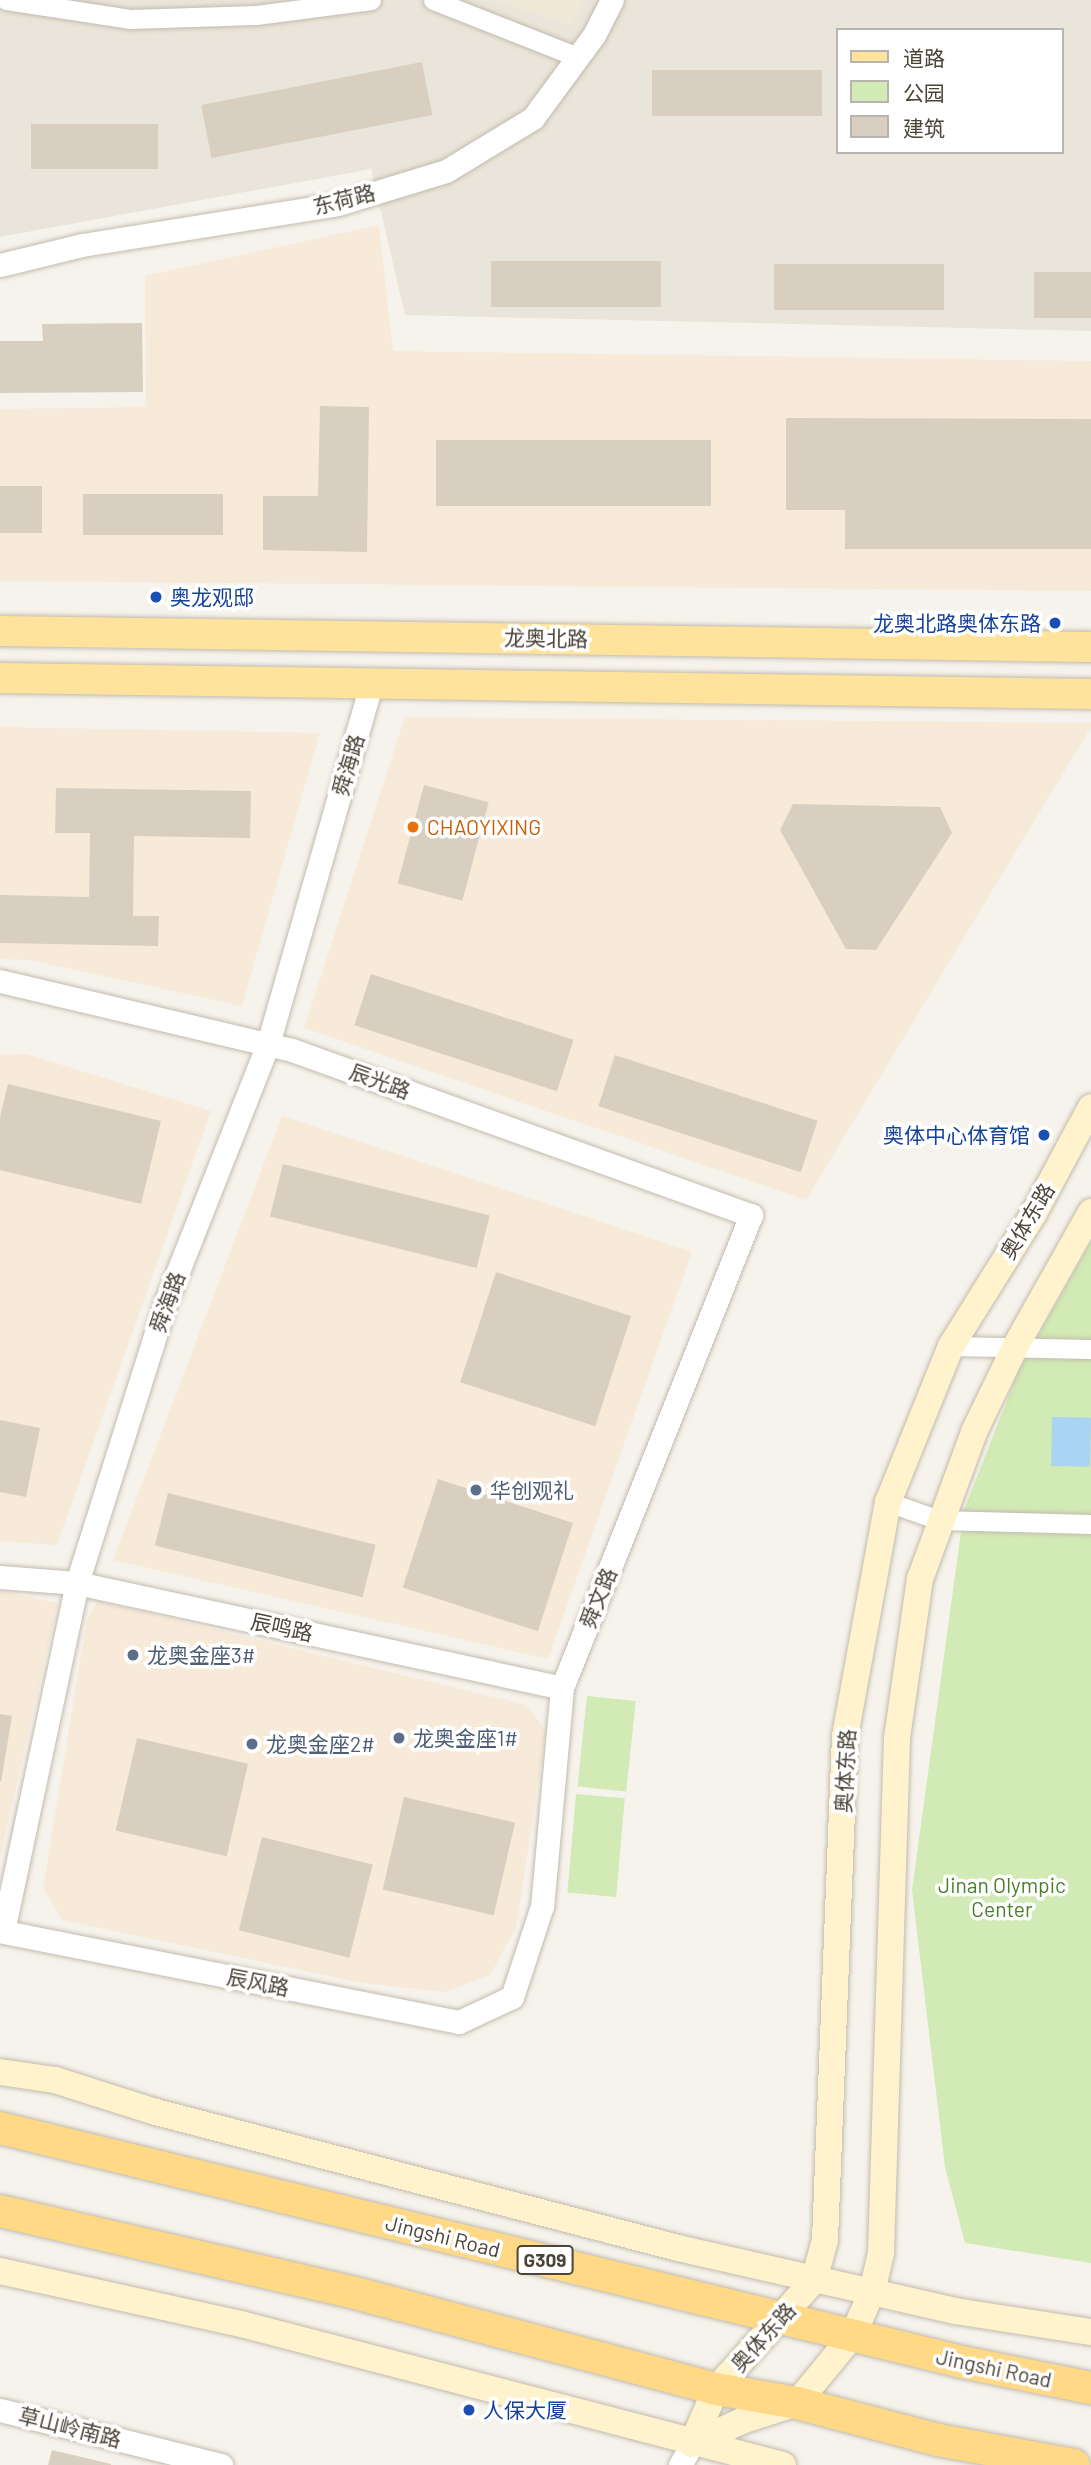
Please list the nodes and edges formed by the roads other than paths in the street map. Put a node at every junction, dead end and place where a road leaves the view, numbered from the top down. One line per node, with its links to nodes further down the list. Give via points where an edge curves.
1 (6, 0): 2 (street, via 131,19 256,15)
2 (371, 0)
3 (433, 0): 5 (street)
4 (612, 0): 5 (street, 东荷路)
5 (578, 57): 6 (street, 东荷路, via 533,118 446,171 338,204 82,245)
6 (0, 265)
7 (0, 631): 8 (main road, 龙奥北路)
8 (1091, 647)
9 (0, 678): 10 (main road)
10 (371, 684): 11 (main road); 13 (street, 舜海路)
11 (1091, 694)
12 (0, 981): 13 (street, 辰光路)
13 (268, 1044): 16 (street, 辰光路); 24 (street, 舜海路, via 165,1304)
14 (1091, 1107): 17 (main road, 奥体东路, via 1034,1213)
15 (1091, 1212): 18 (main road)
16 (751, 1214): 25 (street, 舜文路)
17 (951, 1346): 18 (street); 20 (main road, 奥体东路)
18 (1014, 1347): 19 (street); 21 (main road)
19 (1091, 1349)
20 (888, 1502): 21 (street); 32 (main road, 奥体东路, via 845,1737 825,2240)
21 (939, 1520): 22 (street); 33 (main road, via 920,1579 897,1738 881,2253)
22 (1091, 1524)
23 (0, 1577): 24 (street, 辰鸣路)
24 (77, 1583): 25 (street, 辰鸣路); 26 (street, 舜海路)
25 (562, 1688): 27 (street, 舜文路, via 542,1906)
26 (1, 1931): 27 (street, 辰风路, via 459,2022)
27 (512, 1997)
28 (0, 2073): 32 (main road, Jingshi Road, via 55,2080 156,2112 531,2213)
29 (0, 2129): 34 (highway, Jingshi Road / G309)
30 (0, 2211): 38 (highway, via 359,2294)
31 (0, 2271): 41 (main road, via 241,2324)
32 (814, 2280): 33 (main road, Jingshi Road); 34 (main road, 奥体东路)
33 (872, 2292): 35 (main road); 36 (main road)
34 (782, 2317): 36 (highway, Jingshi Road / G309); 38 (main road, 奥体东路)
35 (1091, 2332)
36 (853, 2335): 37 (highway, Jingshi Road / G309); 39 (main road)
37 (1091, 2388)
38 (716, 2389): 39 (highway); 41 (main road, 奥体东路)
39 (797, 2403): 41 (main road, via 744,2420); 44 (highway, via 938,2440)
40 (0, 2410): 42 (street, 草山岭南路)
41 (686, 2455): 43 (main road)
42 (221, 2465)
43 (783, 2465)
44 (1074, 2465)

